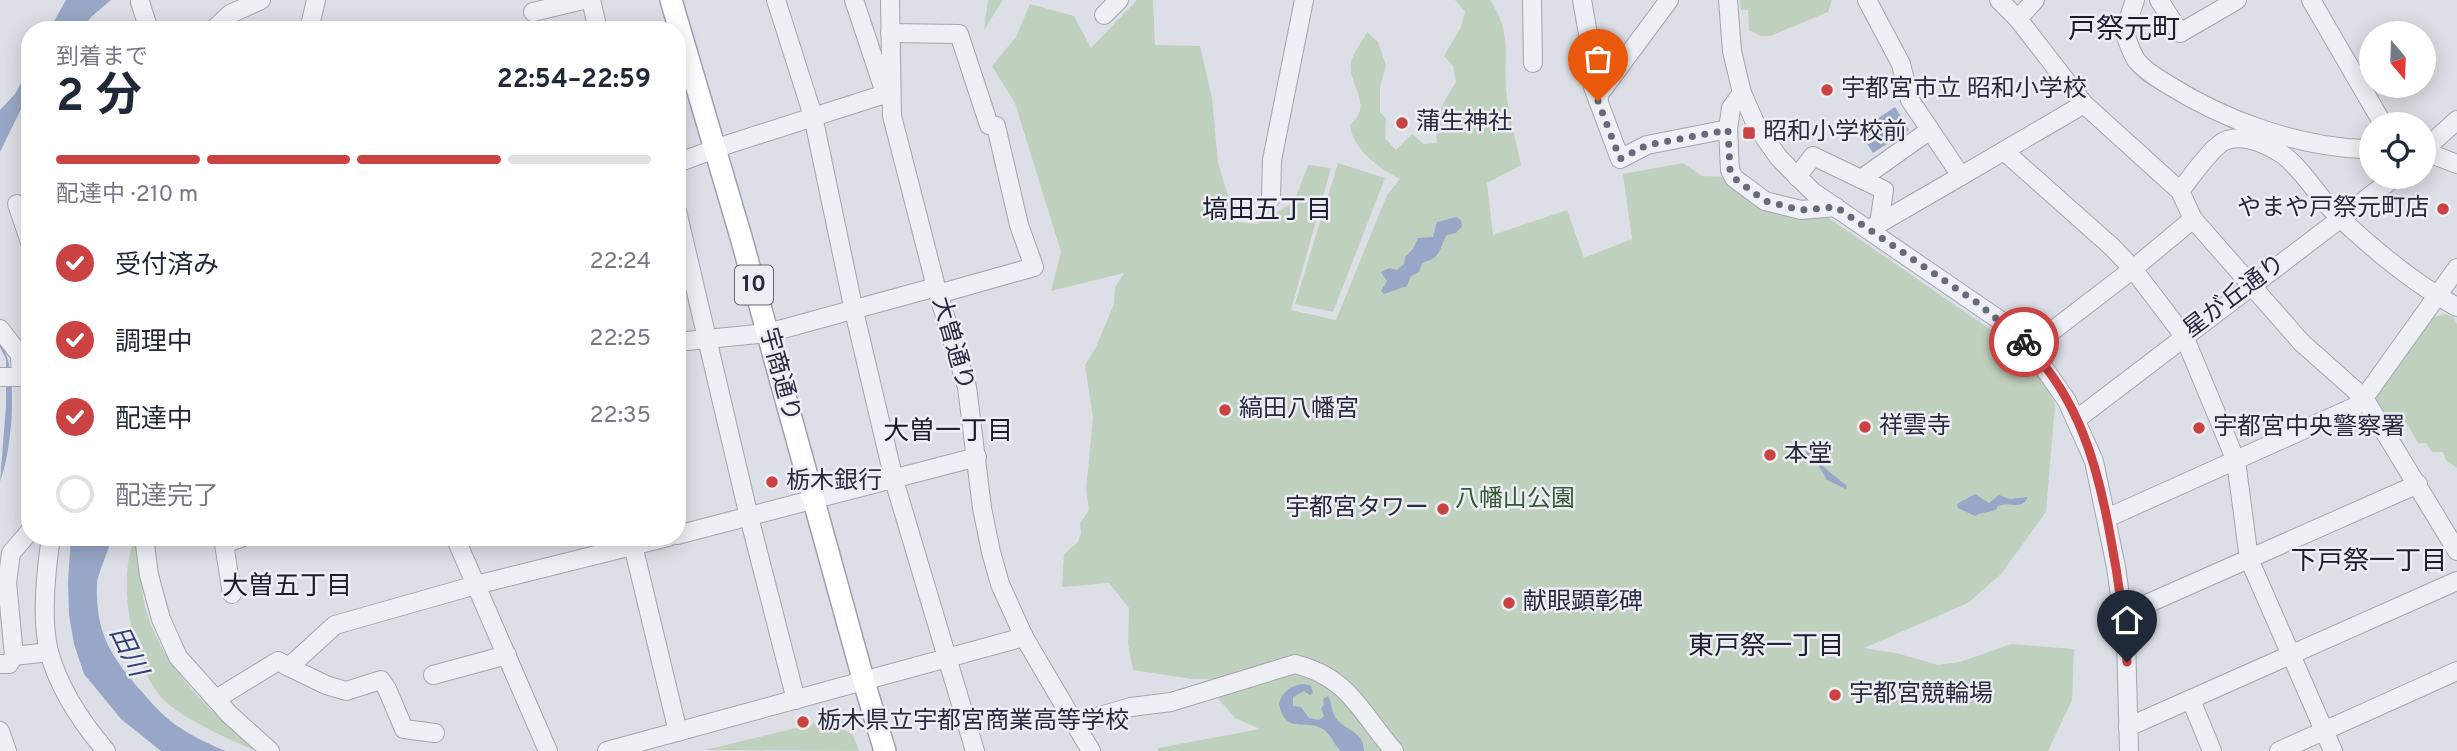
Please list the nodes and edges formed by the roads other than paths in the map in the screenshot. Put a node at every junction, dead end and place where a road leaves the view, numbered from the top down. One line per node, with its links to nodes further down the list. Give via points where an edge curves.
1 (261, 0): 23 (street)
2 (316, 0): 28 (street)
3 (583, 0): 24 (street)
4 (591, 0): 29 (street)
5 (671, 0): 30 (main road, 宇商通り / 10)
6 (776, 0): 39 (street)
7 (854, 0): 35 (street)
8 (890, 0): 31 (street, 大曽通り)
9 (1119, 0): 25 (street)
10 (1304, 0): 56 (street, via 1272,160)
11 (1532, 0): 33 (street)
12 (1582, 0): 36 (street, via 1592,88)
13 (1728, 0): 34 (street, via 1732,51)
14 (1867, 0): 43 (street, via 1901,64 1910,100)
15 (1999, 0): 26 (street)
16 (2035, 0): 26 (street)
17 (2135, 0): 46 (street, via 2124,32 2137,61 2185,96 2311,143)
18 (2159, 0): 19 (street, via 2180,33)
19 (2237, 0)
20 (2311, 0): 38 (street)
21 (1668, 1): 36 (street)
22 (138, 4): 27 (street)
23 (228, 7)
24 (534, 14)
25 (1104, 15)
26 (2018, 19): 37 (street)
27 (145, 21)
28 (311, 21)
29 (596, 21)
30 (677, 21)
31 (890, 33): 40 (street, 大曽通り); 67 (street, via 959,34 989,125 996,126 1019,225 1034,267)
32 (686, 50): 45 (main road, 宇商通り / 10)
33 (1532, 63)
34 (1742, 93): 42 (street, via 1731,108); 52 (street, via 1763,137)
35 (885, 94): 39 (street); 40 (street)
36 (1598, 101): 42 (street, via 1620,159 1647,145)
37 (2084, 104): 47 (street); 55 (street)
38 (2376, 112)
39 (814, 116): 45 (street); 70 (street)
40 (892, 117): 67 (street, 大曽通り)
41 (2457, 120): 44 (street)
42 (1728, 130): 58 (street, via 1734,178 1765,201 1801,210)
43 (1930, 130): 51 (street); 53 (street)
44 (2436, 138)
45 (715, 148): 49 (street); 72 (main road, 宇商通り / 10)
46 (2359, 149)
47 (2004, 151): 51 (street); 65 (street)
48 (2436, 156): 50 (street)
49 (686, 159)
50 (2457, 164)
51 (1961, 176): 62 (street)
52 (1797, 177): 53 (street, via 1813,156); 58 (street)
53 (1861, 179): 62 (street, via 1884,190)
54 (2379, 189): 61 (street, 星が丘通り)
55 (2180, 191): 60 (street); 61 (street, via 2226,140 2259,141 2285,156)
56 (1271, 198)
57 (17, 204): 59 (street)
58 (1836, 207): 62 (street)
59 (21, 216)
60 (2193, 219): 65 (street); 66 (street)
61 (2340, 219): 66 (street, 星が丘通り); 68 (street)
62 (1874, 227): 76 (street, via 2001,321)
63 (686, 248): 74 (street)
64 (2457, 268): 68 (street)
65 (2133, 269): 73 (street); 76 (street)
66 (2253, 284): 73 (street, 星が丘通り); 78 (street, via 2302,343)
67 (937, 290): 70 (street); 80 (street, 大曽通り, via 967,387)
68 (2435, 295): 69 (street); 78 (street)
69 (2457, 307)
70 (854, 310): 72 (street); 82 (street)
71 (0, 329): 77 (street, via 20,355)
72 (768, 333): 74 (street); 84 (main road, 宇商通り / 10)
73 (2184, 336): 79 (street, 星が丘通り); 81 (street)
74 (708, 339): 75 (street); 85 (street)
75 (686, 341)
76 (2030, 348): 79 (street)
77 (11, 375)
78 (2364, 398): 81 (street, via 2354,407); 83 (street)
79 (2077, 419): 86 (street, via 2094,461)
80 (977, 457): 82 (street); 101 (street, 大曽通り, via 990,552)
81 (2236, 461): 86 (street); 96 (street)
82 (894, 480): 84 (street); 105 (street)
83 (2418, 484): 95 (street); 96 (street)
84 (814, 501): 85 (street); 110 (main road, 宇商通り / 10)
85 (749, 517): 87 (street); 112 (street)
86 (2107, 518): 100 (street)
87 (686, 533)
88 (21, 541): 106 (street, via 10,553 6,582)
89 (50, 546): 102 (street)
90 (145, 546): 111 (street, via 161,619 178,657)
91 (224, 546): 99 (street)
92 (459, 546): 98 (street)
93 (617, 546): 98 (street)
94 (633, 546): 118 (street)
95 (2457, 551)
96 (2249, 559): 100 (street); 104 (street)
97 (2457, 581): 104 (street)
98 (476, 585): 103 (street); 107 (street, via 335,625)
99 (232, 594)
100 (2124, 614): 115 (street)
101 (1024, 637): 105 (street); 114 (street, 大曽通り)
102 (49, 652): 106 (street); 122 (street, via 66,694)
103 (507, 655): 109 (street); 124 (street)
104 (2292, 655): 113 (street); 117 (street)
105 (946, 658): 110 (street); 127 (street)
106 (7, 660)
107 (289, 667): 111 (street, via 278,661); 119 (street, via 346,691 381,680 404,729)
108 (2457, 671): 117 (street)
109 (433, 675)
110 (864, 682): 112 (street); 126 (main road, 宇商通り / 10)
111 (216, 699): 123 (street)
112 (796, 700): 118 (street)
113 (2191, 700): 115 (street); 131 (street)
114 (1076, 723): 128 (street, 大曽通り); 129 (street, via 1131,707 1171,702 1295,664 1335,680)
115 (2128, 727): 130 (street)
116 (0, 731): 121 (street)
117 (2324, 731): 132 (street); 133 (street)
118 (678, 732): 120 (street)
119 (435, 733)
120 (641, 747): 125 (street)
121 (7, 751)
122 (106, 751)
123 (270, 751)
124 (548, 751)
125 (607, 751)
126 (885, 751)
127 (975, 751)
128 (1091, 751)
129 (1394, 751)
130 (2129, 751)
131 (2212, 751)
132 (2279, 751)
133 (2333, 751)

